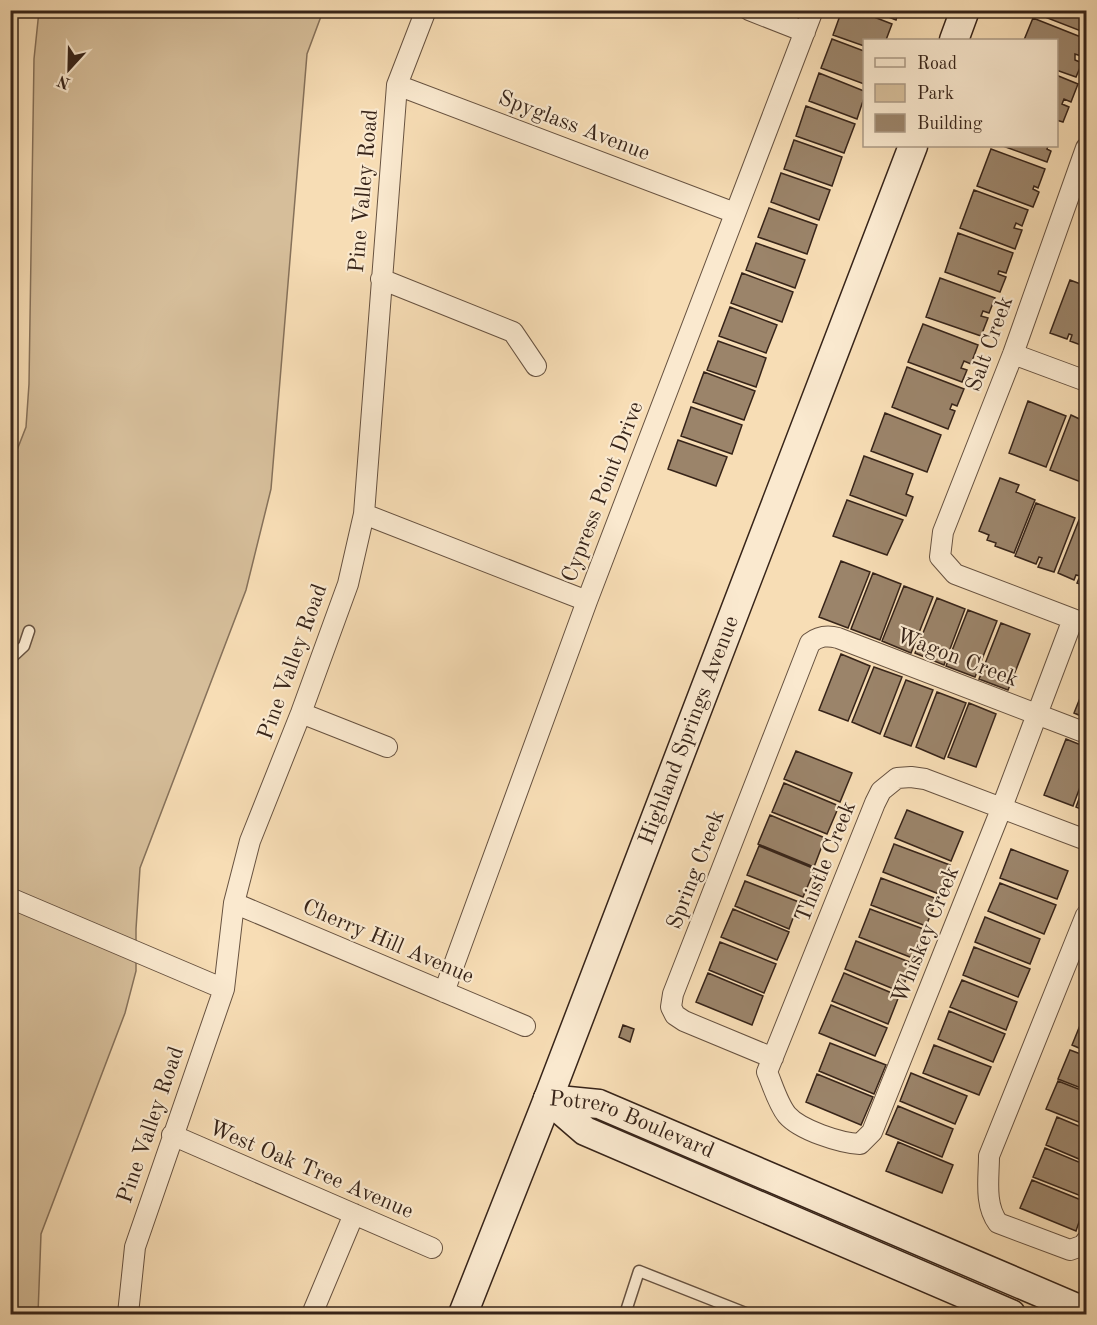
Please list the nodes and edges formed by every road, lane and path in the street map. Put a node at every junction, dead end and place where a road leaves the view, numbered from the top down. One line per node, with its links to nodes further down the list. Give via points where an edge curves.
1 (426, 10): 7 (street, Pine Valley Road)
2 (749, 10): 5 (street)
3 (813, 10): 5 (street, Cypress Point Drive)
4 (965, 10): 6 (street)
5 (805, 32): 10 (street, Cypress Point Drive)
6 (954, 39)
7 (397, 85): 10 (street, Spyglass Avenue); 11 (street, Pine Valley Road)
8 (913, 147): 34 (street, Highland Springs Avenue)
9 (1086, 148): 12 (street, Salt Creek)
10 (735, 213): 16 (street, Cypress Point Drive)
11 (381, 279): 13 (street, via 513,332); 15 (street, Pine Valley Road)
12 (1013, 354): 14 (street); 17 (street, Salt Creek, via 944,532 940,557 955,574)
13 (536, 366)
14 (1086, 381)
15 (364, 514): 16 (street); 21 (street, Pine Valley Road, via 348,584)
16 (587, 601): 31 (street, Cypress Point Drive)
17 (1080, 622): 22 (street, Whiskey Creek)
18 (29, 631): 20 (lane, via 24,646)
19 (810, 643): 22 (street, Wagon Creek, via 828,636 838,638); 33 (street, Spring Creek, via 671,1007 675,1015 693,1026)
20 (10, 659)
21 (302, 713): 24 (street); 28 (street, Pine Valley Road, via 250,841)
22 (1037, 714): 23 (street, Wagon Creek); 25 (street, Whiskey Creek)
23 (1086, 733)
24 (387, 747)
25 (1002, 807): 26 (street, Thistle Creek); 33 (street, Thistle Creek, via 911,777 897,778 881,791); 33 (street, Whiskey Creek, via 879,1120 868,1139 860,1144 848,1143 794,1121 786,1113)
26 (1086, 840)
27 (10, 898): 30 (street)
28 (234, 903): 30 (street, Pine Valley Road); 31 (street, Cherry Hill Avenue)
29 (1086, 915): 37 (street, via 989,1156 990,1204 998,1223 1070,1250)
30 (224, 988): 35 (street, Pine Valley Road)
31 (444, 992): 32 (street, Cherry Hill Avenue)
32 (525, 1026)
33 (770, 1065)
34 (548, 1099): 39 (street, Potrero Boulevard, via 599,1104); 42 (street, Highland Springs Avenue); 45 (street, Potrero Boulevard, via 585,1131)
35 (172, 1135): 36 (street, West Oak Tree Avenue); 40 (street, Pine Valley Road, via 135,1248)
36 (354, 1214): 38 (street, West Oak Tree Avenue); 41 (street)
37 (1086, 1241)
38 (432, 1248)
39 (1086, 1312)
40 (128, 1314)
41 (312, 1314)
42 (463, 1314)
43 (625, 1314): 44 (lane, via 639,1271)
44 (748, 1314)
45 (1011, 1314)

